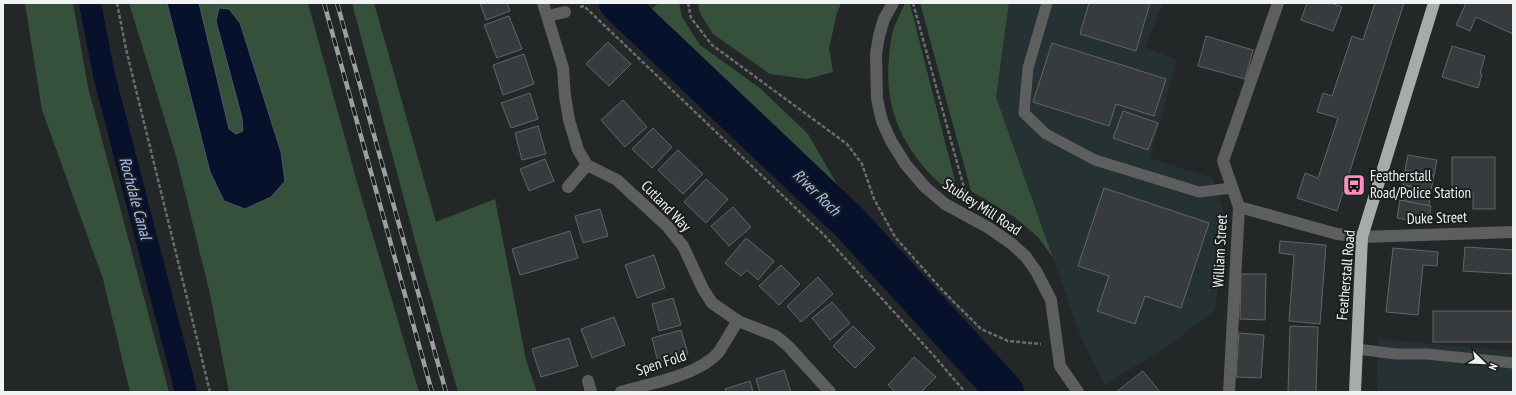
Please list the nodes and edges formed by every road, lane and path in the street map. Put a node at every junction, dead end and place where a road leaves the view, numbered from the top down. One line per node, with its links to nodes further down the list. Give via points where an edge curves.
1 (117, 3): 22 (path)
2 (543, 3): 10 (street)
3 (688, 3): 19 (path, via 691,18 712,45 847,144 862,164 874,199 895,237 981,329 1008,341)
4 (893, 3): 19 (street, Stubley Mill Road, via 884,19 876,54 877,99 882,121 891,141 906,165 925,187 945,204 1012,244 1026,258 1051,300)
5 (913, 3): 14 (path, via 964,194)
6 (1047, 3): 13 (lane, via 1028,68 1024,113 1046,134 1095,160 1199,192)
7 (1278, 3): 13 (street, William Street, via 1223,161)
8 (1434, 3): 17 (highway, Featherstall Road)
9 (565, 12): 10 (street); 25 (path, via 584,6 609,28 824,235)
10 (548, 16): 11 (street, via 563,68 570,120 578,150)
11 (587, 165): 12 (street); 18 (street, Cutland Way, via 617,180 667,226 683,246 712,303)
12 (568, 187)
13 (1232, 188): 15 (street, William Street)
14 (970, 199)
15 (1239, 207): 17 (street, Duke Street, via 1337,234); 27 (street, William Street)
16 (1513, 232): 17 (street, Duke Street)
17 (1362, 237): 20 (highway, Featherstall Road)
18 (738, 321): 23 (street, Spen Fold, via 718,352 704,365); 24 (street, Cutland Way, via 776,336)
19 (1057, 346): 26 (street, Stubley Mill Road, via 1060,366)
20 (1357, 349): 21 (lane); 28 (highway, Featherstall Road)
21 (1513, 363)
22 (210, 392)
23 (621, 392)
24 (830, 392)
25 (965, 392)
26 (1078, 392)
27 (1229, 392)
28 (1355, 392)

